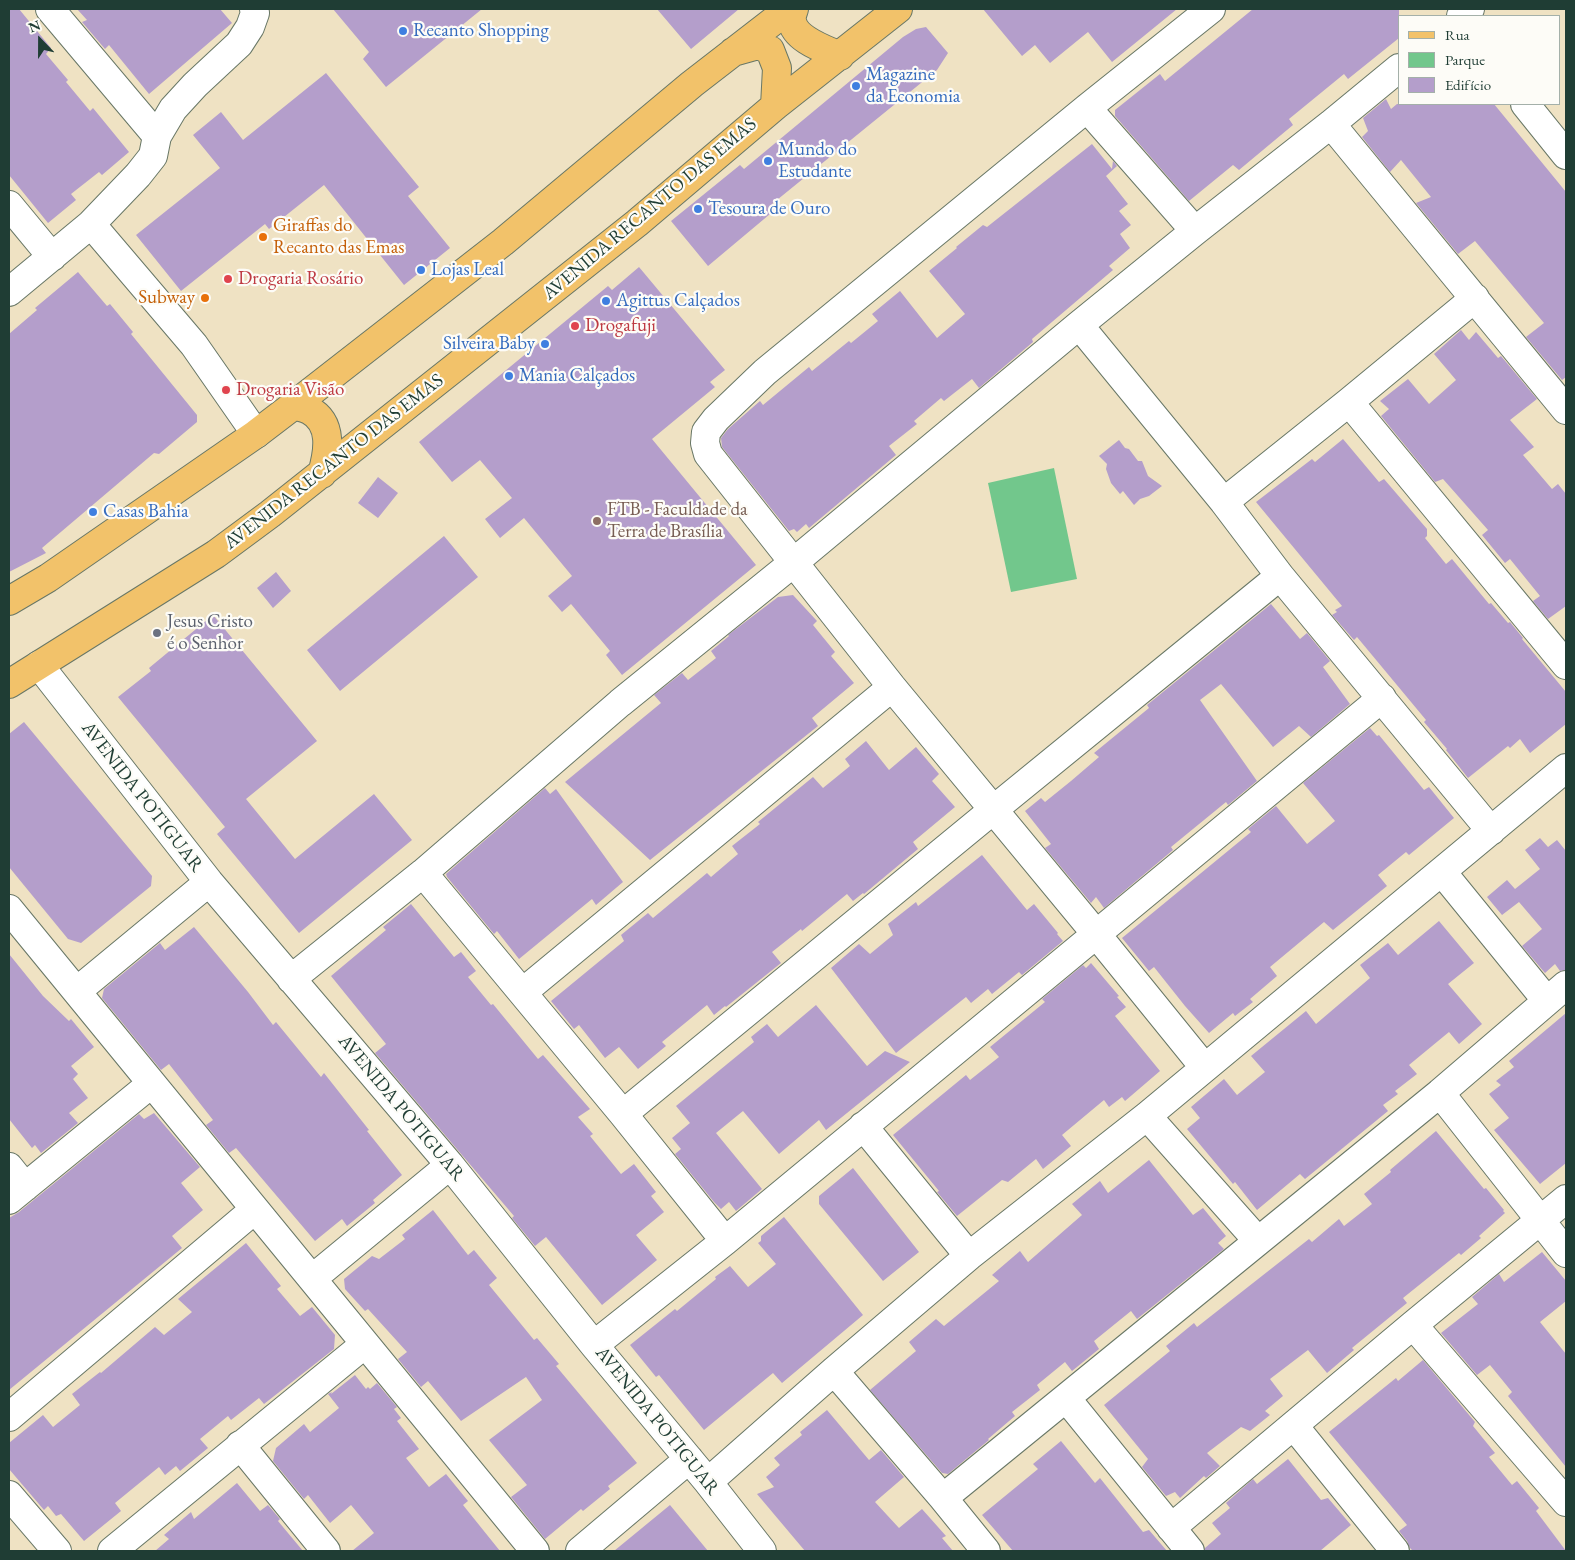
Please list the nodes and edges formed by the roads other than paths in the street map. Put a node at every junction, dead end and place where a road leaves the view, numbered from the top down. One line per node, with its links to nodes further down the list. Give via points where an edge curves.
1 (50, 9): 14 (street)
2 (254, 9): 14 (street, via 250,27 239,44 194,85)
3 (789, 9): 7 (main road)
4 (794, 9): 8 (main road, via 792,21 796,32 809,42)
5 (898, 9): 8 (main road, AVENIDA RECANTO DAS EMAS)
6 (1211, 9): 12 (street)
7 (731, 52): 11 (main road, via 758,45 770,50 777,68); 24 (main road, via 503,242)
8 (840, 56): 11 (main road, AVENIDA RECANTO DAS EMAS)
9 (1398, 69): 13 (street)
10 (1526, 105): 15 (street)
11 (775, 106): 27 (main road, AVENIDA RECANTO DAS EMAS, via 637,224)
12 (1087, 108): 18 (street); 29 (street, via 765,372 706,432 708,454)
13 (1331, 124): 18 (street); 21 (street)
14 (156, 136): 17 (street, via 153,156)
15 (1566, 154)
16 (9, 205): 19 (street)
17 (91, 224): 19 (street); 26 (street, via 194,345)
18 (1195, 231): 22 (street)
19 (52, 257): 20 (street)
20 (9, 292)
21 (1475, 298): 23 (street); 25 (street)
22 (1079, 325): 28 (street); 29 (street)
23 (1349, 402): 28 (street); 33 (street)
24 (294, 405): 26 (main road); 27 (main road, via 310,410 324,427 328,444)
25 (1566, 410)
26 (256, 434): 31 (main road, via 48,578)
27 (322, 474): 32 (main road, AVENIDA RECANTO DAS EMAS, via 216,554)
28 (1224, 502): 30 (street)
29 (793, 562): 35 (street); 41 (street, via 620,703)
30 (1280, 576): 36 (street); 38 (street)
31 (9, 601)
32 (38, 665): 34 (main road, AVENIDA RECANTO DAS EMAS); 42 (street, AVENIDA POTIGUAR)
33 (1566, 665)
34 (9, 684)
35 (892, 687): 38 (street); 47 (street)
36 (1382, 698): 39 (street); 44 (street)
37 (1566, 768): 39 (street)
38 (993, 810): 44 (street); 52 (street)
39 (1491, 831): 40 (street)
40 (1442, 872): 48 (street); 49 (street)
41 (423, 873): 45 (street); 47 (street)
42 (209, 882): 45 (street, AVENIDA POTIGUAR); 46 (street)
43 (9, 909): 46 (street)
44 (1097, 935): 49 (street); 54 (street)
45 (291, 979): 55 (street, AVENIDA POTIGUAR)
46 (77, 990): 50 (street)
47 (523, 992): 52 (street)
48 (1557, 993): 51 (street)
49 (1204, 1067): 53 (street)
50 (151, 1084): 56 (street); 58 (street)
51 (1440, 1093): 59 (street); 61 (street)
52 (623, 1114): 60 (street)
53 (1146, 1116): 61 (street); 63 (street)
54 (863, 1126): 60 (street); 63 (street)
55 (450, 1165): 64 (street); 67 (street, AVENIDA POTIGUAR)
56 (14, 1185)
57 (1566, 1199): 59 (street)
58 (254, 1210): 64 (street); 70 (street)
59 (1540, 1220): 62 (street); 65 (street)
60 (725, 1241): 67 (street)
61 (1258, 1241): 69 (street)
62 (1566, 1253)
63 (969, 1256): 68 (street)
64 (313, 1278): 66 (street)
65 (1413, 1325): 71 (street); 77 (street)
66 (365, 1344): 72 (street); 82 (street)
67 (594, 1345): 73 (street, AVENIDA POTIGUAR)
68 (834, 1372): 74 (street); 76 (street)
69 (1066, 1398): 76 (street); 78 (street)
70 (9, 1417)
71 (1294, 1426): 78 (street); 87 (street)
72 (240, 1445): 80 (street); 81 (street)
73 (689, 1459): 74 (street, AVENIDA POTIGUAR); 83 (street)
74 (708, 1482): 84 (street, AVENIDA POTIGUAR)
75 (9, 1495): 79 (street)
76 (943, 1498): 85 (street)
77 (1566, 1502)
78 (1170, 1528): 86 (street)
79 (57, 1551)
80 (112, 1551)
81 (326, 1551)
82 (536, 1551)
83 (580, 1551)
84 (762, 1551)
85 (986, 1551)
86 (1190, 1551)
87 (1396, 1551)

